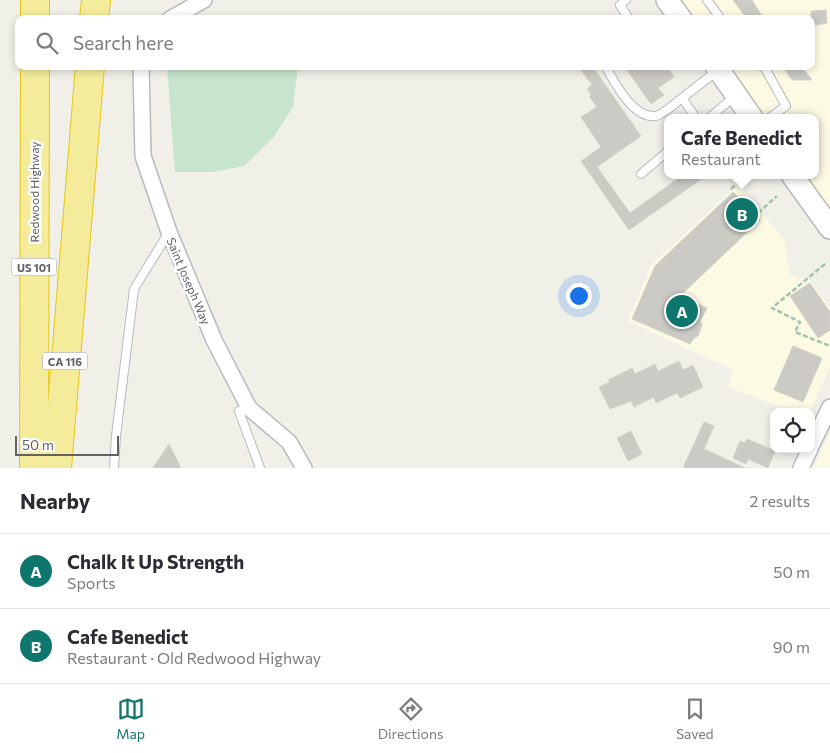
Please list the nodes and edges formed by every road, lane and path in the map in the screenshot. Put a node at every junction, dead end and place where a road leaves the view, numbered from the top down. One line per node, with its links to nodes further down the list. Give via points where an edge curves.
1 (35, 0): 7 (highway)
2 (96, 0): 8 (highway)
3 (204, 0): 9 (street)
4 (626, 0): 10 (lane, via 620,5)
5 (707, 0): 12 (lane)
6 (669, 1): 11 (main road)
7 (35, 15)
8 (94, 15)
9 (177, 15)
10 (626, 15)
11 (678, 15)
12 (718, 15)
13 (35, 70): 41 (highway, Redwood Highway / US 101)
14 (90, 70): 42 (highway, CA 116)
15 (141, 70): 34 (street, Saint Joseph Way, via 143,156)
16 (608, 70): 21 (lane, via 626,100 645,115 657,116)
17 (716, 70): 21 (lane)
18 (719, 70): 20 (main road)
19 (766, 70): 25 (lane, via 786,106)
20 (736, 95): 23 (lane); 24 (main road)
21 (682, 98): 22 (lane)
22 (693, 114)
23 (714, 114)
24 (749, 114)
25 (775, 114)
26 (664, 154): 27 (lane)
27 (641, 174)
28 (743, 179): 30 (path)
29 (795, 179): 33 (main road, via 819,207)
30 (732, 189)
31 (777, 196): 32 (path)
32 (758, 213)
33 (830, 228)
34 (169, 232): 37 (street, Saint Joseph Way, via 214,340); 43 (lane, via 134,289)
35 (825, 264): 36 (path, via 772,308 800,322 795,332)
36 (830, 346)
37 (249, 408): 44 (lane, via 239,411); 45 (street, Saint Joseph Way, via 290,442)
38 (830, 408): 39 (street)
39 (815, 438)
40 (808, 453): 46 (street)
41 (34, 468)
42 (56, 468)
43 (114, 468)
44 (260, 468)
45 (304, 468)
46 (801, 468)

